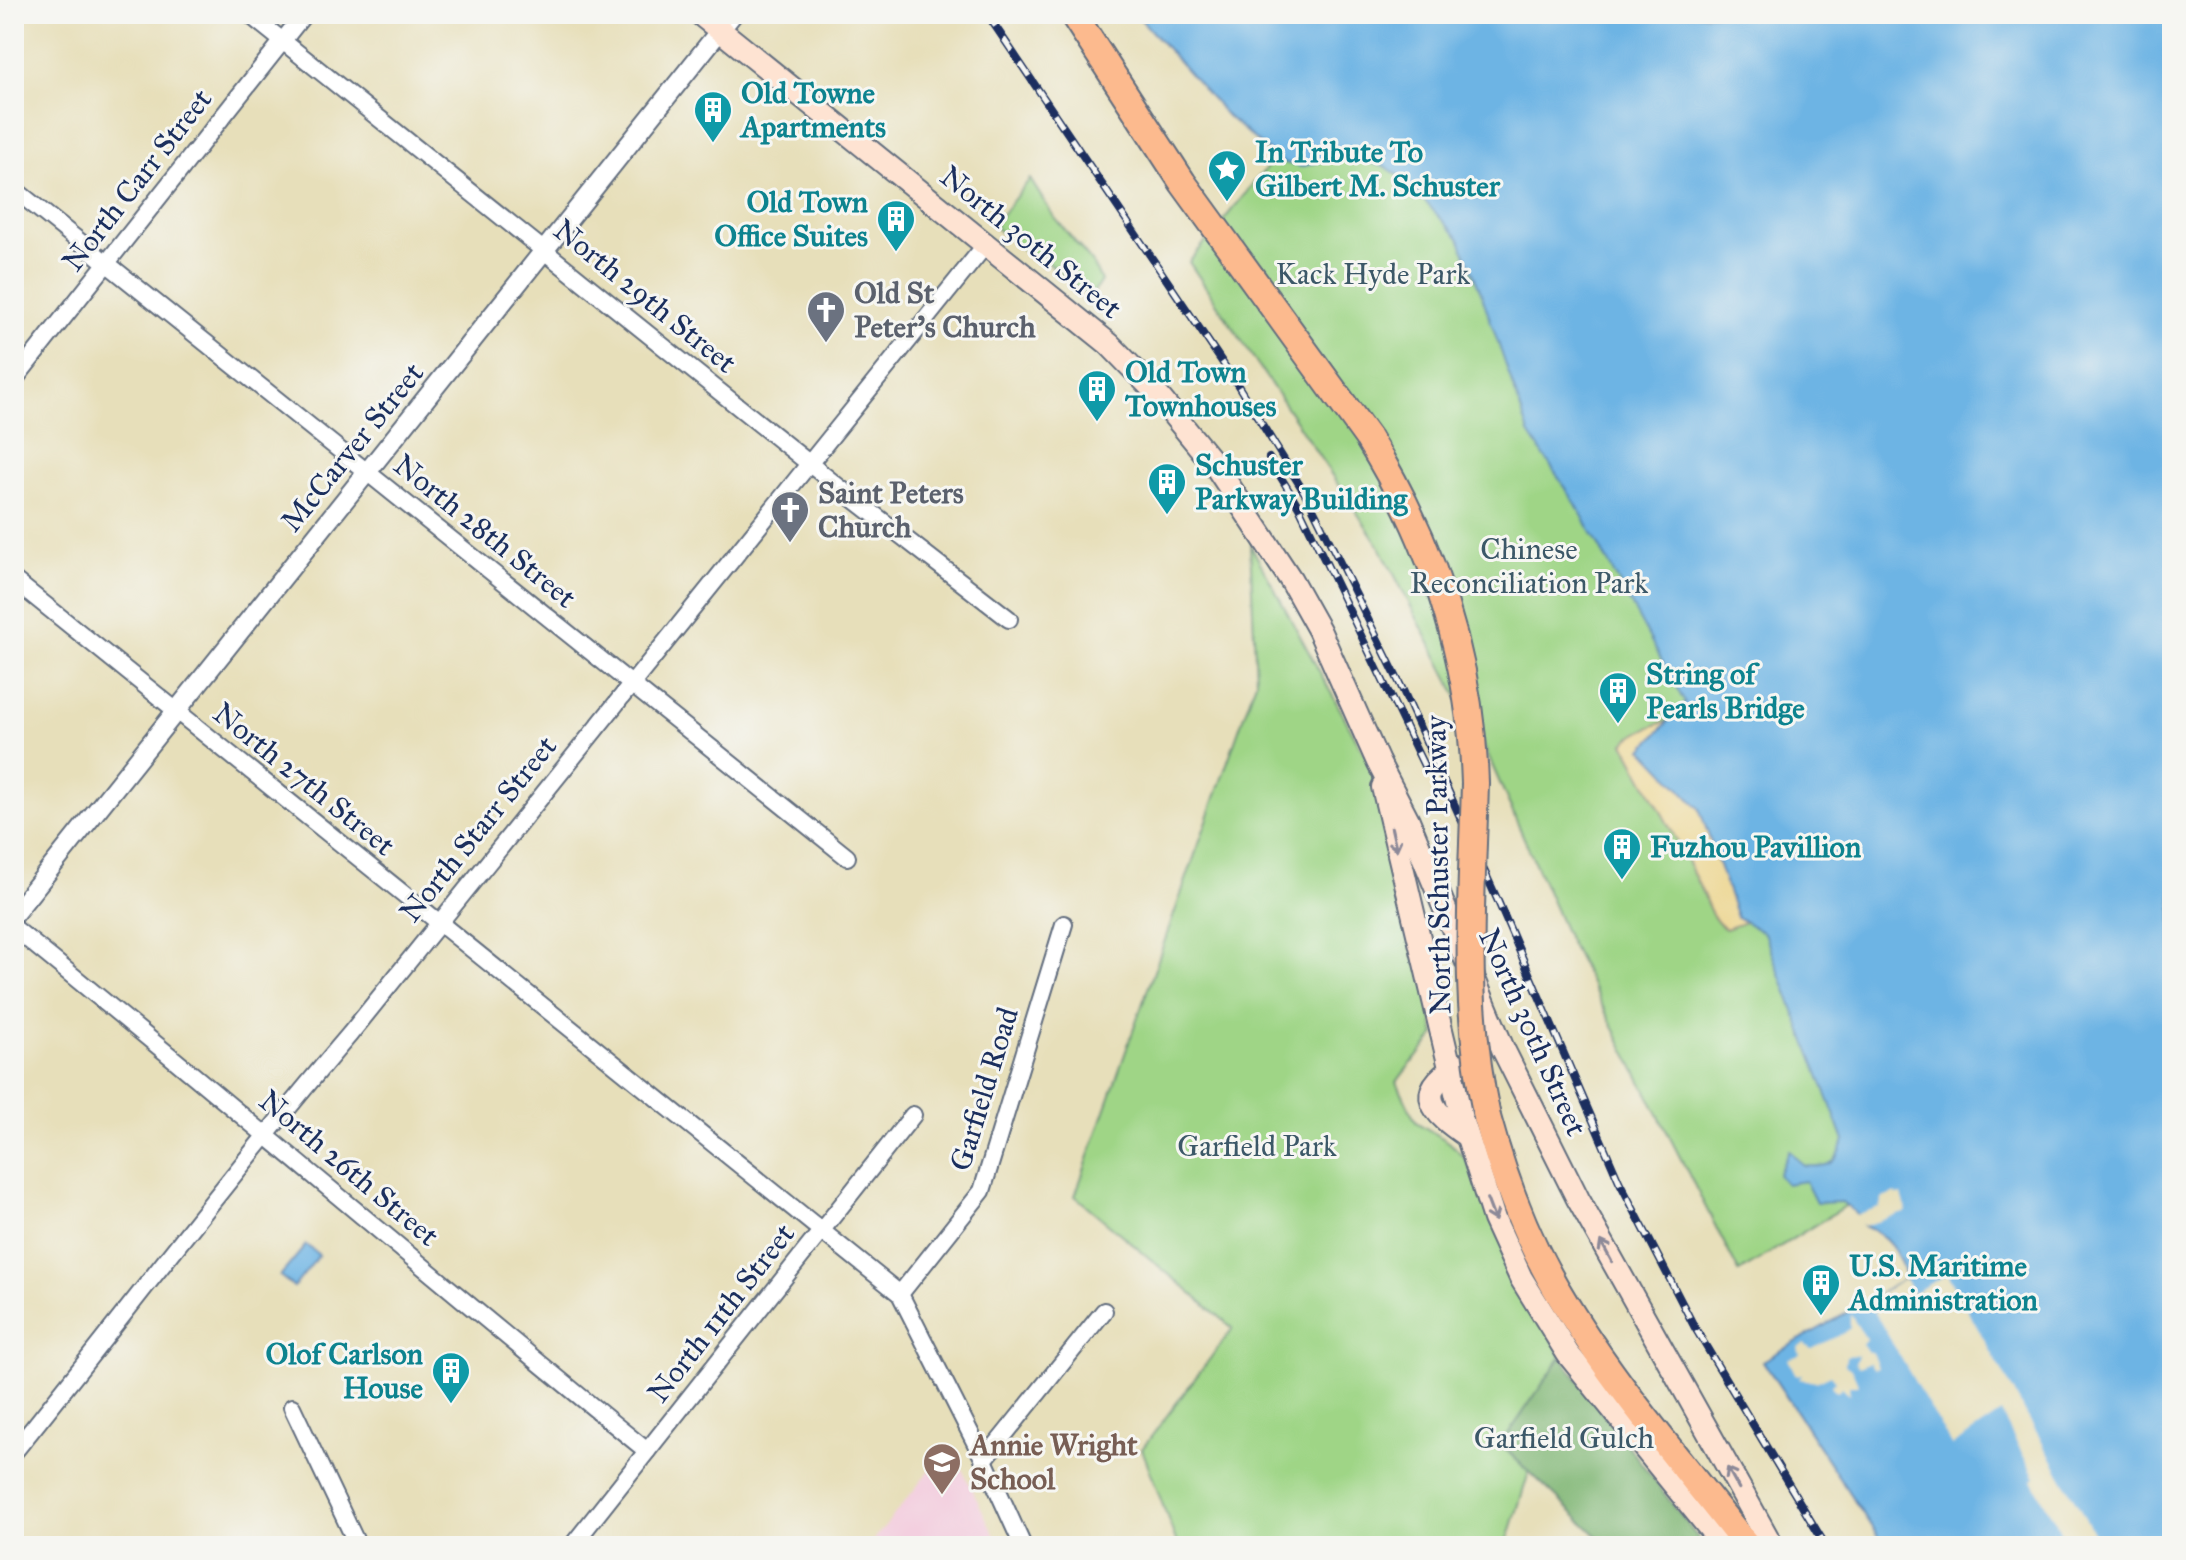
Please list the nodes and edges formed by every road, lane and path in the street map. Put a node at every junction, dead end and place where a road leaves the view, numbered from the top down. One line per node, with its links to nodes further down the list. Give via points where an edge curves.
1 (249, 14): 6 (street, North 29th Street)
2 (304, 14): 6 (street, North Carr Street)
3 (700, 14): 5 (main road, North 30th Street)
4 (1073, 14): 32 (highway, North Schuster Parkway, bridge, via 1183,183 1368,438 1423,543 1463,673 1474,756 1470,1007 1487,1117 1506,1181 1548,1274 1588,1339)
5 (727, 22): 8 (main road, North 30th Street); 9 (street, McCarver Street)
6 (282, 40): 9 (street, North 29th Street); 10 (street, North Carr Street)
7 (14, 189): 10 (street, North 28th Street)
8 (987, 243): 12 (street, North Starr Street); 18 (main road, North 30th Street, via 1109,344 1217,468 1319,630)
9 (544, 251): 12 (street, North 29th Street); 13 (street, McCarver Street)
10 (106, 263): 11 (street, North Carr Street); 13 (street, North 28th Street)
11 (14, 380)
12 (808, 462): 15 (street, North 29th Street); 16 (street, North Starr Street)
13 (367, 472): 16 (street, North 28th Street); 17 (street, McCarver Street)
14 (14, 580): 17 (street, North 27th Street)
15 (1009, 619)
16 (630, 684): 19 (street, North 28th Street); 21 (street, North Starr Street)
17 (176, 711): 20 (street, McCarver Street); 21 (street, North 27th Street)
18 (1378, 762): 24 (main road, one-way to 24); 27 (main road, North 30th Street, via 1408,820 1503,1049)
19 (847, 857)
20 (14, 914)
21 (439, 923): 26 (street, North Starr Street); 28 (street, North 27th Street)
22 (1064, 924): 29 (street, Garfield Road, via 982,1191)
23 (14, 928): 26 (street, North 26th Street)
24 (1450, 1070): 27 (main road, via 1480,1053 1498,1059 1551,1167); 39 (main road, one-way to 39, via 1435,1084 1433,1104 1440,1117 1467,1136 1494,1219 1543,1318)
25 (913, 1115): 28 (street, North 11th Street)
26 (263, 1136): 33 (street, North 26th Street); 34 (street, North Starr Street)
27 (1578, 1199): 42 (main road, North 30th Street, one-way to 27)
28 (821, 1231): 29 (street, North 27th Street); 33 (street, North 11th Street)
29 (900, 1294): 35 (street)
30 (1104, 1311): 35 (street)
31 (292, 1407): 36 (street)
32 (1665, 1443): 40 (highway, North Schuster Parkway); 41 (highway, North Schuster Parkway)
33 (647, 1451): 37 (street, North 11th Street)
34 (14, 1452)
35 (984, 1460): 38 (street)
36 (358, 1546)
37 (572, 1546)
38 (1023, 1546)
39 (1724, 1546)
40 (1733, 1546)
41 (1747, 1546)
42 (1772, 1546)

